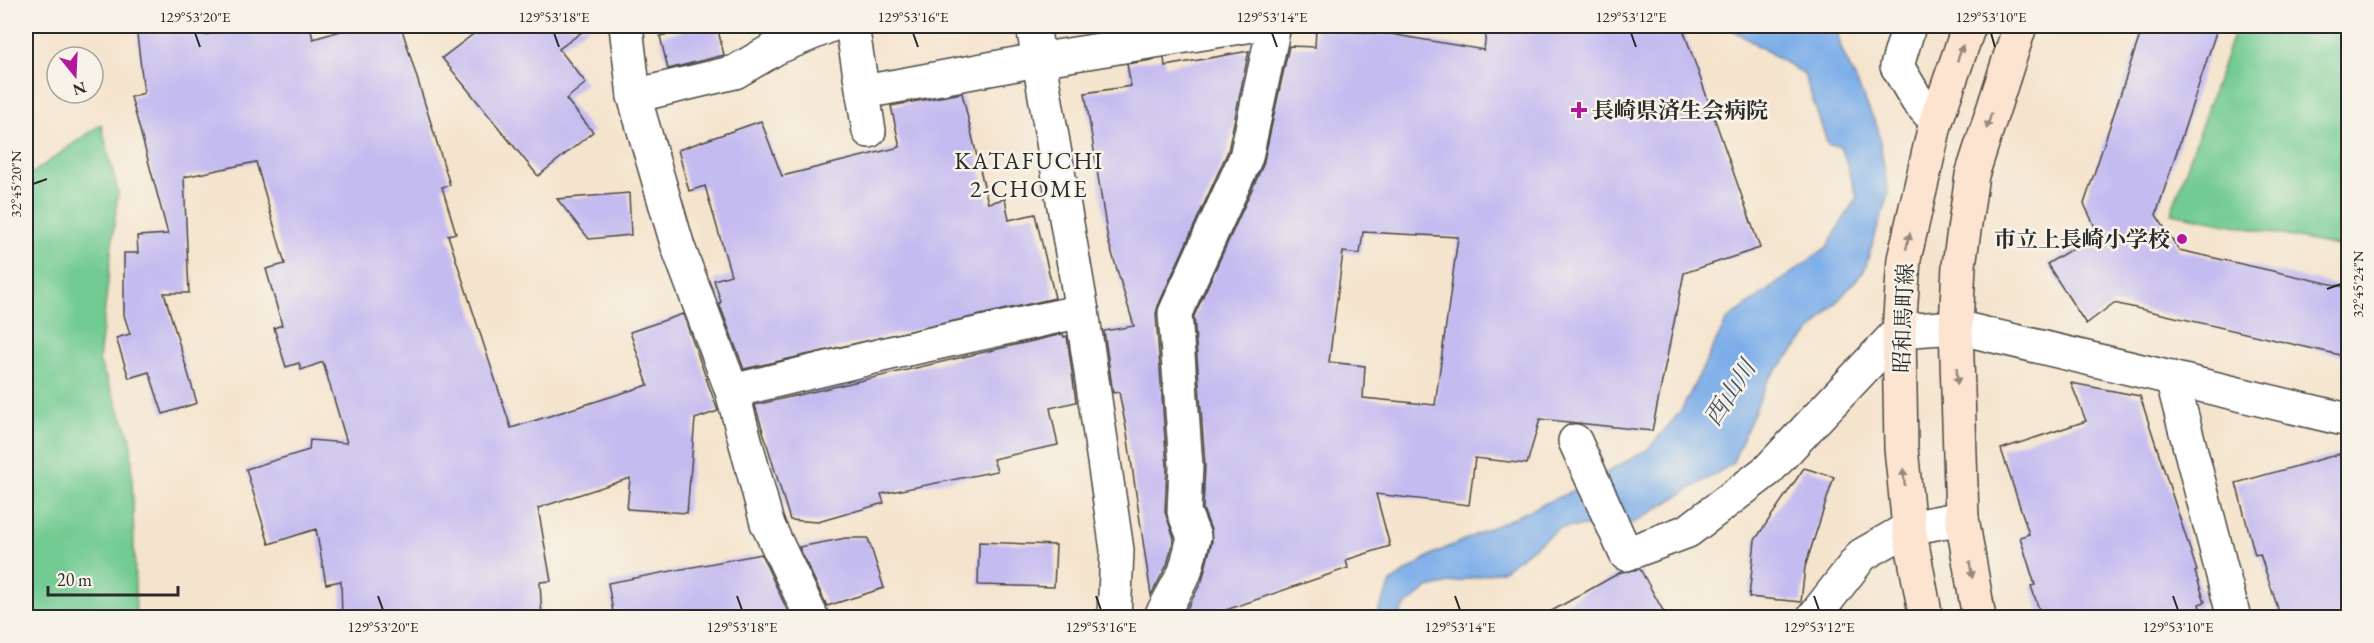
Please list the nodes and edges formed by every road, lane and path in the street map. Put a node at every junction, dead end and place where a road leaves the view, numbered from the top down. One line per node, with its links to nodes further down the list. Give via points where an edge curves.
1 (626, 26): 12 (street)
2 (829, 26): 12 (street, via 776,48 735,72)
3 (852, 26): 11 (street)
4 (1033, 26): 10 (street)
5 (1247, 26): 10 (street)
6 (1274, 26): 26 (street, via 1245,157 1175,313 1186,466 1184,512 1194,537 1185,572)
7 (1909, 26): 13 (street, via 1897,66 1917,100)
8 (1969, 26): 13 (main road, 昭和馬町線, one-way to 8)
9 (2020, 26): 16 (main road, one-way to 16, via 1972,176 1959,265)
10 (1038, 60): 11 (street); 15 (street)
11 (864, 92): 14 (street)
12 (634, 96): 19 (street, via 678,247)
13 (1936, 121): 17 (main road, 昭和馬町線, one-way to 13, via 1904,259)
14 (869, 131)
15 (1082, 311): 19 (street); 25 (street, via 1118,550)
16 (1956, 327): 17 (street); 18 (street); 22 (main road, one-way to 22)
17 (1899, 331): 21 (street, via 1768,470 1688,531 1626,554); 23 (main road, 昭和馬町線, one-way to 17, via 1901,448)
18 (2172, 378): 20 (street); 30 (street)
19 (732, 391): 24 (street, via 767,523)
20 (2349, 420)
21 (1575, 441)
22 (1962, 518): 23 (street); 29 (main road, one-way to 29)
23 (1909, 528): 27 (street, via 1862,555); 28 (main road, 昭和馬町線)
24 (812, 618)
25 (1114, 618)
26 (1160, 618)
27 (1813, 618)
28 (1926, 618)
29 (1979, 618)
30 (2234, 618)

